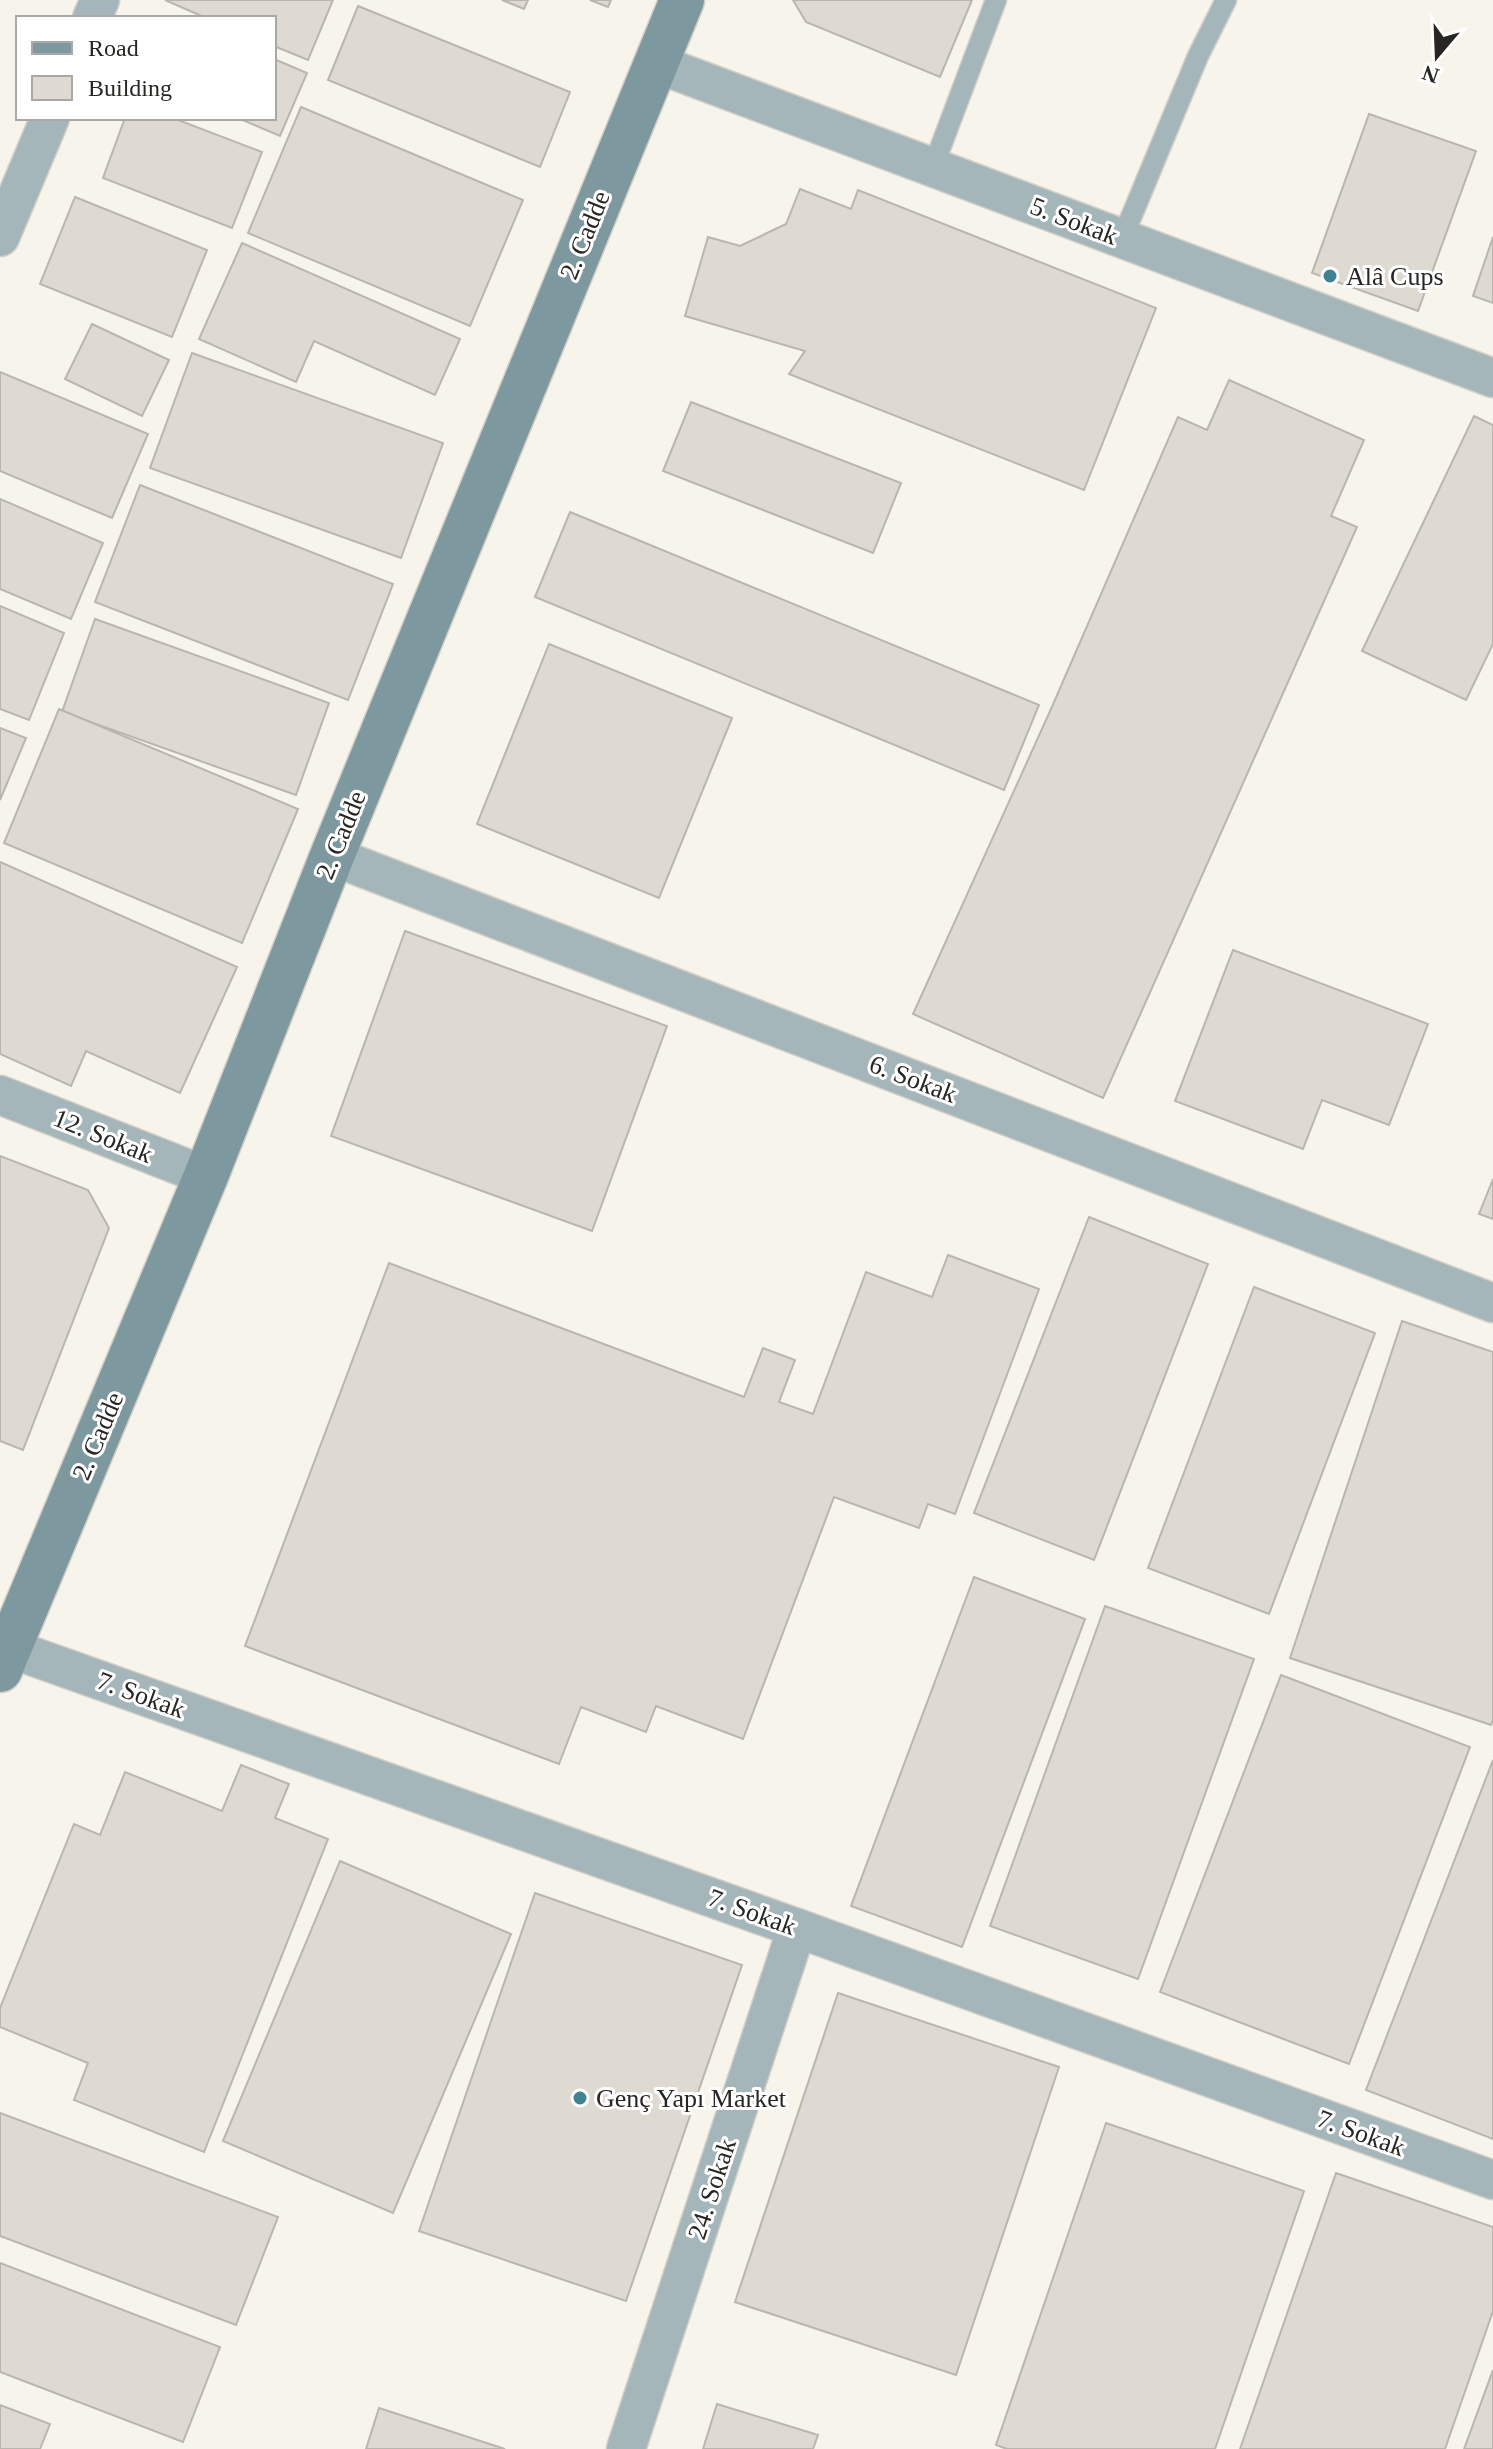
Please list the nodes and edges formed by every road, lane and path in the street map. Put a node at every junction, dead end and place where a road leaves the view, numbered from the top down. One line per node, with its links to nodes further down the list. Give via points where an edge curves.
1 (682, 0): 4 (street, 2. Cadde)
2 (996, 0): 6 (lane)
3 (1226, 0): 8 (lane)
4 (655, 63): 6 (street, 5. Sokak); 10 (street, 2. Cadde)
5 (49, 120): 7 (street)
6 (933, 167): 8 (street, 5. Sokak)
7 (0, 237)
8 (1122, 239): 9 (street, 5. Sokak)
9 (1493, 378)
10 (332, 856): 12 (street, 2. Cadde); 13 (street, 6. Sokak)
11 (0, 1095): 12 (street, 12. Sokak)
12 (206, 1176): 14 (street, 2. Cadde)
13 (1493, 1303)
14 (5, 1659): 15 (street, 7. Sokak)
15 (797, 1928): 16 (street, 7. Sokak); 17 (street, 24. Sokak)
16 (1493, 2180)
17 (626, 2449)

